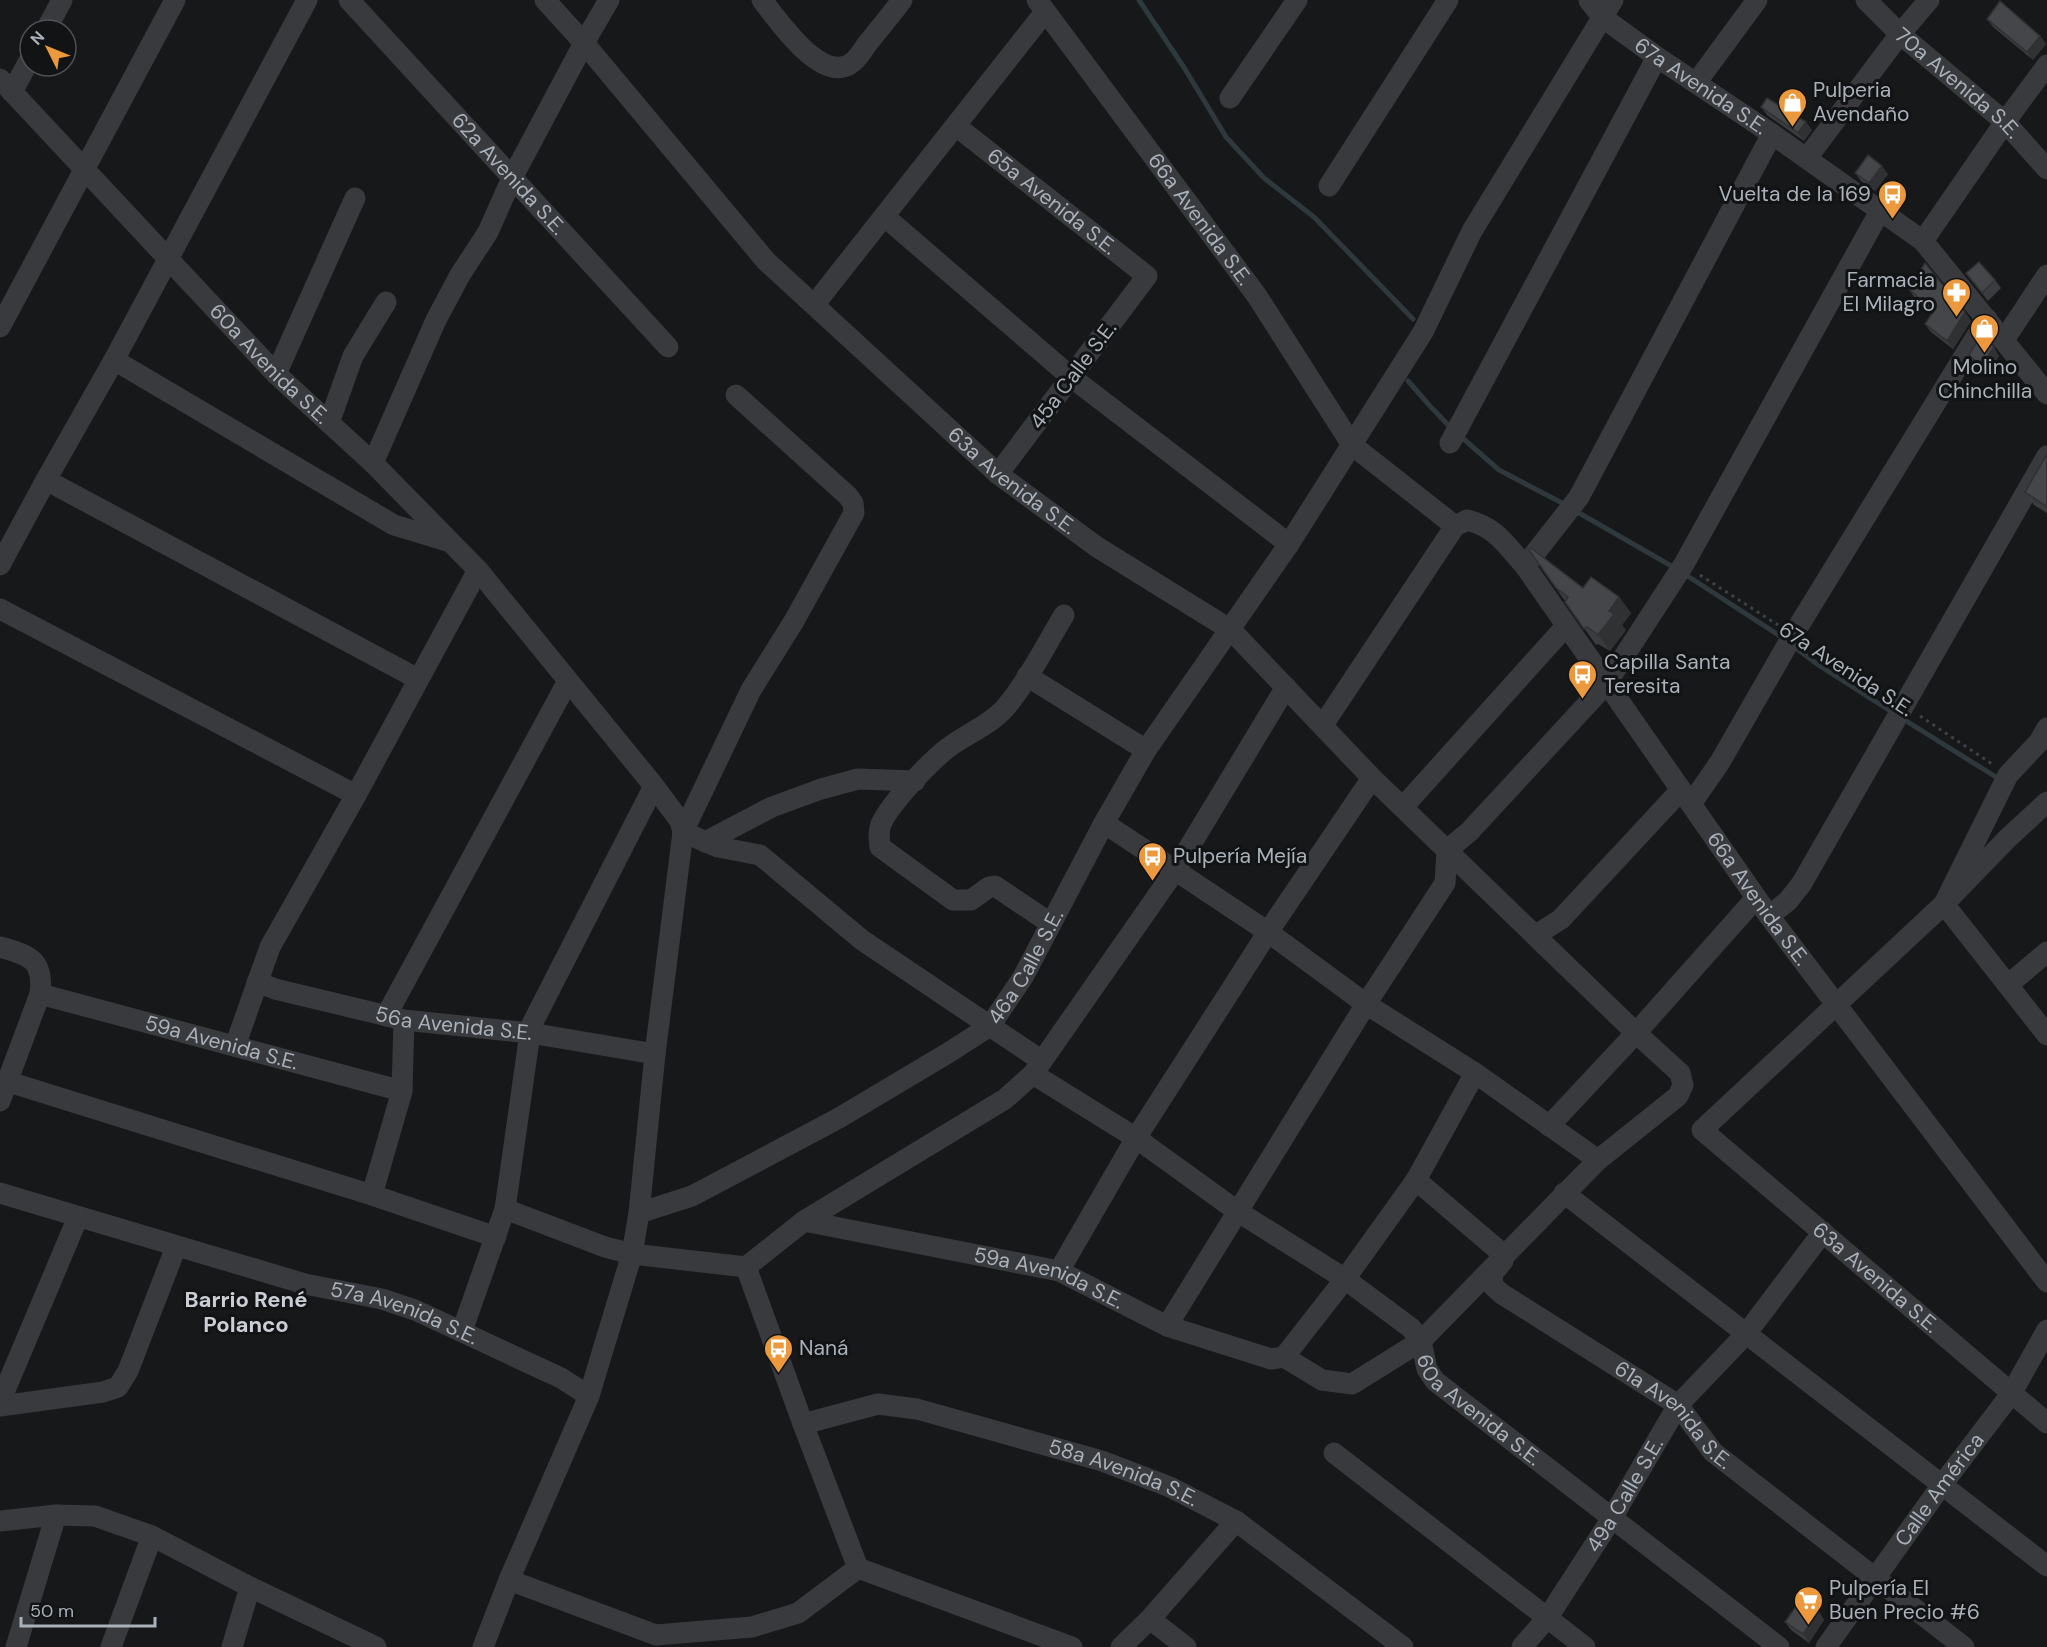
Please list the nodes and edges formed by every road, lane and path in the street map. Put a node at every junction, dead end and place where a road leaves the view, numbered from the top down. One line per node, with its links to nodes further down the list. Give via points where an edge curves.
1 (62, 0): 17 (street)
2 (176, 0): 31 (street)
3 (307, 0): 38 (street)
4 (349, 0): 32 (street, 62a Avenida S.E.)
5 (546, 0): 19 (street, 63a Avenida S.E.)
6 (609, 0): 19 (street)
7 (762, 0): 8 (street, via 812,56 837,69 852,63)
8 (902, 0)
9 (1297, 0): 25 (street)
10 (1448, 0): 33 (street)
11 (1589, 0): 16 (street, 67a Avenida S.E.)
12 (1757, 0): 23 (street)
13 (1866, 0): 18 (street, 70a Avenida S.E.)
14 (1929, 0): 18 (street)
15 (1041, 6): 27 (street); 54 (street, 66a Avenida S.E., via 1257,296)
16 (1607, 9): 20 (street, 67a Avenida S.E.); 54 (street, 46a Calle S.E., via 1472,231 1423,332)
17 (52, 18)
18 (1900, 34): 26 (street, 70a Avenida S.E.); 29 (street)
19 (584, 43): 32 (street); 42 (street, 63a Avenida S.E., via 766,261)
20 (1657, 57): 23 (street, 67a Avenida S.E.); 53 (street)
21 (2047, 65): 26 (street)
22 (18, 71): 24 (street)
23 (1696, 83): 28 (street, 67a Avenida S.E.)
24 (4, 84): 31 (street, 60a Avenida S.E.)
25 (1230, 98)
26 (2005, 122): 30 (street, 70a Avenida S.E.); 37 (street)
27 (956, 126): 36 (street); 40 (street, 65a Avenida S.E.)
28 (1772, 134): 29 (street, 67a Avenida S.E.); 64 (street, via 1579,497)
29 (1807, 158): 35 (street, 67a Avenida S.E.)
30 (2047, 169)
31 (84, 171): 38 (street, 60a Avenida S.E.); 44 (street)
32 (512, 178): 46 (street, 62a Avenida S.E.); 56 (street, via 488,232 436,320)
33 (1329, 186)
34 (355, 198): 48 (street)
35 (1880, 211): 37 (street, 67a Avenida S.E.); 62 (street)
36 (884, 216): 42 (street); 49 (street)
37 (1923, 241): 43 (street, 67a Avenida S.E.)
38 (168, 260): 47 (street); 48 (street, 60a Avenida S.E.)
39 (2047, 275): 45 (street)
40 (1147, 276): 49 (street, 45a Calle S.E.)
41 (387, 302): 52 (street, via 353,356)
42 (814, 305): 57 (street, 63a Avenida S.E.)
43 (1987, 320): 45 (street, 67a Avenida S.E.); 70 (street)
44 (0, 327)
45 (2004, 340): 50 (street, 67a Avenida S.E.)
46 (668, 347)
47 (114, 360): 58 (street); 60 (street, via 394,525)
48 (276, 374): 52 (street, 60a Avenida S.E.)
49 (1071, 376): 57 (street, 45a Calle S.E.); 61 (street)
50 (2047, 394)
51 (736, 395): 89 (street, via 848,496 854,513 752,690)
52 (329, 423): 56 (street, 60a Avenida S.E.)
53 (1450, 443)
54 (1352, 445): 59 (street, 66a Avenida S.E.); 61 (street, 46a Calle S.E.)
55 (2047, 456): 76 (street)
56 (373, 463): 60 (street, 60a Avenida S.E.)
57 (998, 474): 69 (street, 63a Avenida S.E., via 1097,547)
58 (46, 480): 63 (street); 72 (street)
59 (1461, 523): 64 (street, 66a Avenida S.E., via 1481,524 1492,530); 77 (street)
60 (448, 541): 65 (street, 60a Avenida S.E.)
61 (1289, 544): 69 (street, 46a Calle S.E.)
62 (1684, 564): 70 (path, 67a Avenida S.E.); 74 (street)
63 (0, 565)
64 (1525, 566): 68 (street, 66a Avenida S.E.)
65 (478, 570): 72 (street); 73 (street, 60a Avenida S.E.)
66 (0, 609): 84 (street)
67 (1064, 615): 71 (street)
68 (1566, 626): 74 (street, 66a Avenida S.E.); 87 (street)
69 (1231, 630): 75 (street, 63a Avenida S.E.); 79 (street, 46a Calle S.E.)
70 (1793, 635): 76 (path, 67a Avenida S.E.); 85 (street, via 1720,762)
71 (1027, 675): 79 (street); 82 (street, via 1004,709 944,751)
72 (418, 679): 84 (street)
73 (568, 681): 83 (street, 60a Avenida S.E.); 106 (street)
74 (1606, 684): 85 (street, 66a Avenida S.E.); 91 (street, via 1469,832)
75 (1286, 687): 77 (street); 92 (street)
76 (1903, 705): 80 (path, 67a Avenida S.E.); 95 (street, via 1802,883)
77 (1323, 725): 81 (street)
78 (2047, 728): 80 (street)
79 (1146, 750): 88 (street, 46a Calle S.E.)
80 (2008, 775): 94 (street)
81 (1372, 778): 87 (street); 97 (street)
82 (915, 781): 90 (street, via 858,779 821,789 771,807); 96 (street, via 880,825 880,847 953,900 971,900 995,886)
83 (654, 786): 89 (street, 60a Avenida S.E., via 680,821); 108 (street)
84 (356, 795): 101 (street, via 270,947)
85 (1686, 797): 93 (street, 66a Avenida S.E.); 98 (street, via 1561,919)
86 (2047, 802): 94 (street)
87 (1403, 807): 91 (street)
88 (1104, 823): 92 (street); 96 (street, 46a Calle S.E.)
89 (683, 832): 90 (street, 60a Avenida S.E.); 112 (street)
90 (705, 842): 107 (street, 60a Avenida S.E., via 760,855 862,940)
91 (1447, 850): 98 (street); 104 (street, via 1445,883)
92 (1176, 869): 97 (street); 113 (street)
93 (1756, 897): 95 (street, 66a Avenida S.E.); 109 (street)
94 (1944, 904): 102 (street); 105 (street)
95 (1769, 916): 105 (street, 66a Avenida S.E.)
96 (1050, 923): 107 (street, 46a Calle S.E., via 1023,977)
97 (1268, 932): 104 (street); 119 (street)
98 (1536, 935): 109 (street)
99 (0, 947): 103 (street, via 29,957 38,965 42,978)
100 (2047, 952): 102 (street)
101 (257, 982): 106 (street, 56a Avenida S.E.); 111 (street)
102 (2009, 984): 110 (street)
103 (40, 994): 111 (street, 59a Avenida S.E.); 115 (street)
104 (1366, 1004): 114 (street); 126 (street)
105 (1836, 1004): 130 (street, 63a Avenida S.E., via 1702,1130); 138 (street, 66a Avenida S.E.)
106 (395, 1018): 108 (street, 56a Avenida S.E.); 116 (street)
107 (990, 1026): 113 (street, 60a Avenida S.E.); 127 (street, 46a Calle S.E., via 888,1089 692,1196)
108 (530, 1033): 112 (street, 56a Avenida S.E.); 125 (street)
109 (1636, 1033): 118 (street); 120 (street, via 1680,1073 1683,1085 1678,1096)
110 (2047, 1035)
111 (235, 1046): 116 (street, 59a Avenida S.E.)
112 (655, 1054): 127 (street)
113 (1038, 1067): 119 (street, 60a Avenida S.E.); 129 (street, via 1005,1099)
114 (1475, 1072): 118 (street); 121 (street)
115 (9, 1082): 117 (street); 124 (street)
116 (402, 1091): 124 (street)
117 (0, 1101)
118 (1549, 1125): 120 (street)
119 (1136, 1138): 126 (street, 60a Avenida S.E.); 136 (street)
120 (1598, 1160): 123 (street)
121 (1416, 1180): 134 (street); 137 (street)
122 (0, 1193): 128 (street, 57a Avenida S.E.)
123 (1564, 1193): 134 (street); 142 (street)
124 (372, 1195): 131 (street)
125 (505, 1209): 131 (street); 133 (street)
126 (1236, 1211): 137 (street, 60a Avenida S.E.); 139 (street)
127 (639, 1213): 133 (street)
128 (78, 1217): 132 (street, 57a Avenida S.E.); 147 (street)
129 (804, 1221): 135 (street); 136 (street, 59a Avenida S.E.)
130 (1822, 1232): 142 (street, 49a Calle S.E.); 145 (street, 63a Avenida S.E.)
131 (496, 1238): 141 (street)
132 (176, 1247): 141 (street, 57a Avenida S.E., via 305,1284 382,1299); 147 (street, via 128,1371 118,1387)
133 (632, 1254): 135 (street); 146 (street)
134 (1504, 1255): 143 (street); 148 (street, 61a Avenida S.E., via 1492,1274 1493,1286 1502,1294)
135 (746, 1267): 150 (street)
136 (1059, 1271): 139 (street, 59a Avenida S.E.)
137 (1345, 1279): 143 (street, 60a Avenida S.E., via 1412,1328); 144 (street)
138 (2047, 1282)
139 (1167, 1326): 144 (street, 59a Avenida S.E., via 1271,1359)
140 (2047, 1329): 145 (street, Calle América)
141 (462, 1331): 146 (street, 57a Avenida S.E., via 561,1378)
142 (1746, 1334): 148 (street, 49a Calle S.E.); 152 (street)
143 (1420, 1341): 144 (street, via 1352,1384 1322,1380); 154 (street, 60a Avenida S.E., via 1427,1369 1435,1381)
144 (1284, 1357)
145 (2011, 1394): 149 (street, 63a Avenida S.E.); 152 (street, Calle América)
146 (589, 1396): 161 (street)
147 (0, 1404)
148 (1678, 1405): 154 (street, 49a Calle S.E.); 160 (street, 61a Avenida S.E., via 1713,1452)
149 (2047, 1423)
150 (803, 1424): 156 (street, 58a Avenida S.E., via 878,1404 917,1409 1102,1461 1170,1486); 159 (street)
151 (1334, 1453): 163 (street)
152 (1941, 1486): 158 (street); 160 (street, Calle América)
153 (56, 1515): 155 (street); 157 (street, via 95,1516); 166 (street)
154 (1612, 1518): 163 (street, 49a Calle S.E.); 177 (street, 60a Avenida S.E.)
155 (0, 1521)
156 (1236, 1521): 164 (street); 174 (street, 58a Avenida S.E.)
157 (152, 1536): 162 (street); 167 (street)
158 (2047, 1566)
159 (858, 1568): 165 (street, via 798,1613 752,1627); 171 (street)
160 (1876, 1578): 178 (street, Calle América); 179 (street, 61a Avenida S.E.)
161 (509, 1580): 165 (street); 170 (street)
162 (250, 1587): 168 (street); 169 (street)
163 (1548, 1617): 175 (street, 49a Calle S.E.); 176 (street)
164 (1150, 1619): 172 (street); 173 (street)
165 (654, 1641)
166 (16, 1647)
167 (111, 1647)
168 (232, 1647)
169 (376, 1647)
170 (483, 1647)
171 (1072, 1647)
172 (1121, 1647)
173 (1186, 1647)
174 (1402, 1647)
175 (1522, 1647)
176 (1585, 1647)
177 (1779, 1647)
178 (1826, 1647)
179 (1964, 1647)

